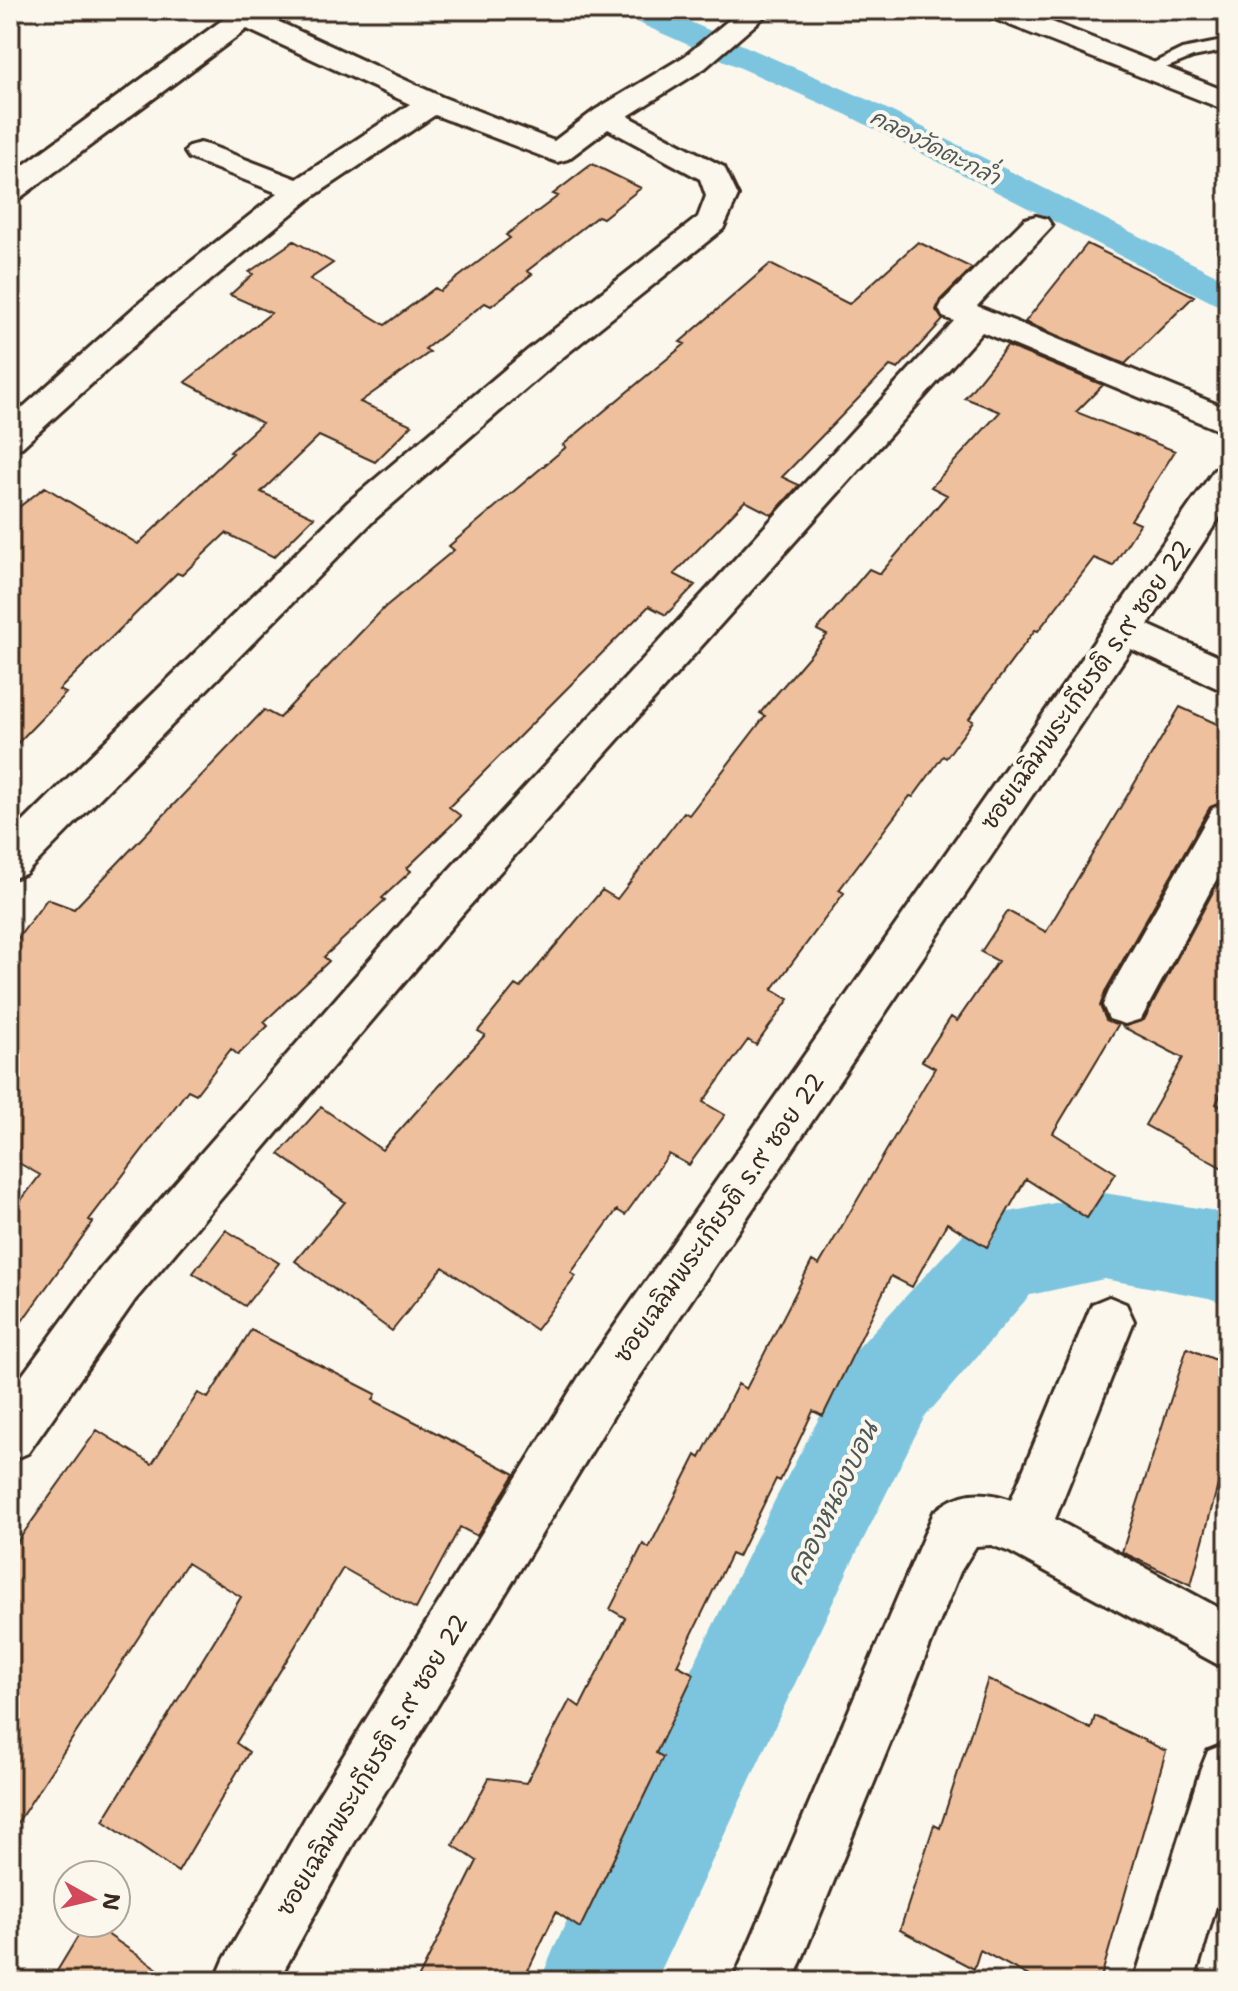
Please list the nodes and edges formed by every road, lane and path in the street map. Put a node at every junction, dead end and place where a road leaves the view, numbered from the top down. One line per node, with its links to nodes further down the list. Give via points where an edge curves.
1 (758, 10): 8 (street, via 695,62)
2 (997, 10): 5 (street)
3 (249, 14): 7 (street); 10 (street)
4 (1228, 45): 5 (lane, via 1188,53)
5 (1148, 70): 6 (street)
6 (1228, 102)
7 (432, 103): 8 (street, via 557,153); 11 (street)
8 (606, 116): 20 (street, via 713,174 722,196 712,222 541,357 361,511)
9 (200, 152): 11 (street, via 255,187)
10 (16, 179)
11 (300, 191): 15 (street, via 150,312)
12 (1036, 226): 13 (street, via 955,309)
13 (976, 318): 14 (street); 23 (street, via 438,911 118,1284)
14 (1228, 422)
15 (10, 438)
16 (1228, 478): 17 (street, ซอยเฉลิมพระเกียรติ ร.๙ ซอย 22)
17 (1124, 630): 18 (street); 27 (street, ซอยเฉลิมพระเกียรติ ร.๙ ซอย 22, via 597,1395 331,1828)
18 (1228, 678)
19 (1228, 820): 21 (street)
20 (10, 862)
21 (1125, 1005)
22 (1109, 1321): 24 (street)
23 (10, 1435)
24 (1024, 1531): 25 (street); 28 (street, via 991,1519 965,1520 953,1531)
25 (1228, 1643)
26 (1228, 1771): 29 (street)
27 (245, 1981)
28 (763, 1981)
29 (1164, 1981)

